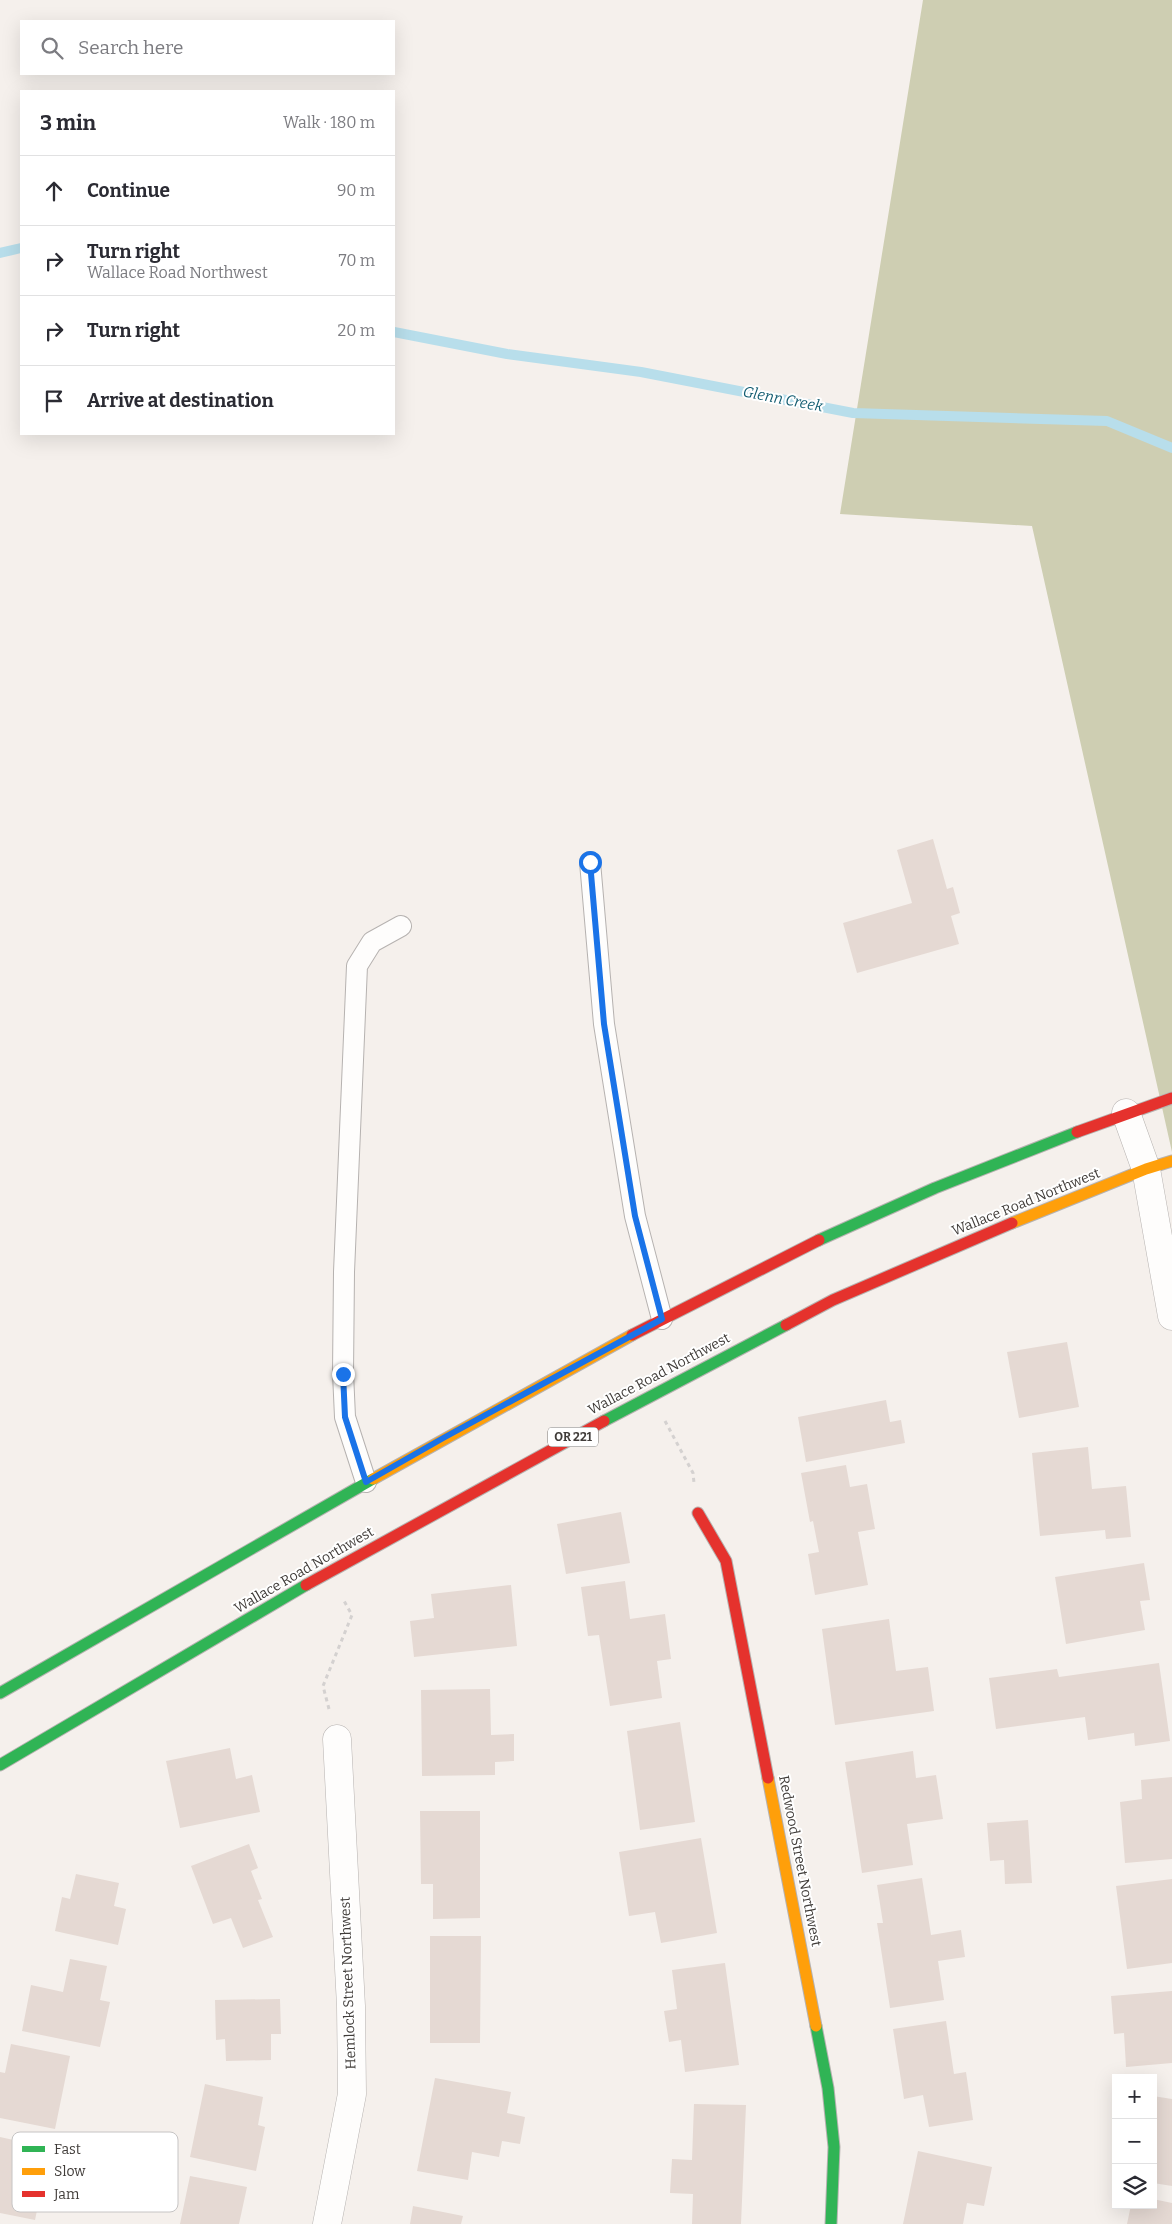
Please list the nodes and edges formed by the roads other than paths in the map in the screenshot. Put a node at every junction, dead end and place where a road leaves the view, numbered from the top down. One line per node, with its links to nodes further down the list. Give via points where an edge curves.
1 (590, 862): 8 (lane, via 604,1024 635,1216)
2 (401, 926): 9 (lane, via 372,942 364,952 357,966 355,992 343,1374 345,1417)
3 (1172, 1098): 4 (main road)
4 (1126, 1114): 6 (street); 8 (main road, via 1007,1158 859,1221)
5 (1172, 1161): 6 (main road, Wallace Road Northwest / OR 221)
6 (1146, 1169): 7 (street); 13 (main road, Wallace Road Northwest / OR 221, via 833,1300 650,1394 328,1572)
7 (1172, 1316)
8 (662, 1319): 9 (main road)
9 (366, 1482): 11 (main road)
10 (698, 1513): 15 (main road, Redwood Street Northwest, via 726,1561 828,2088 834,2147)
11 (0, 1693)
12 (337, 1739): 14 (street, Hemlock Street Northwest, via 351,2006 352,2094)
13 (0, 1765)
14 (327, 2224)
15 (831, 2224)

